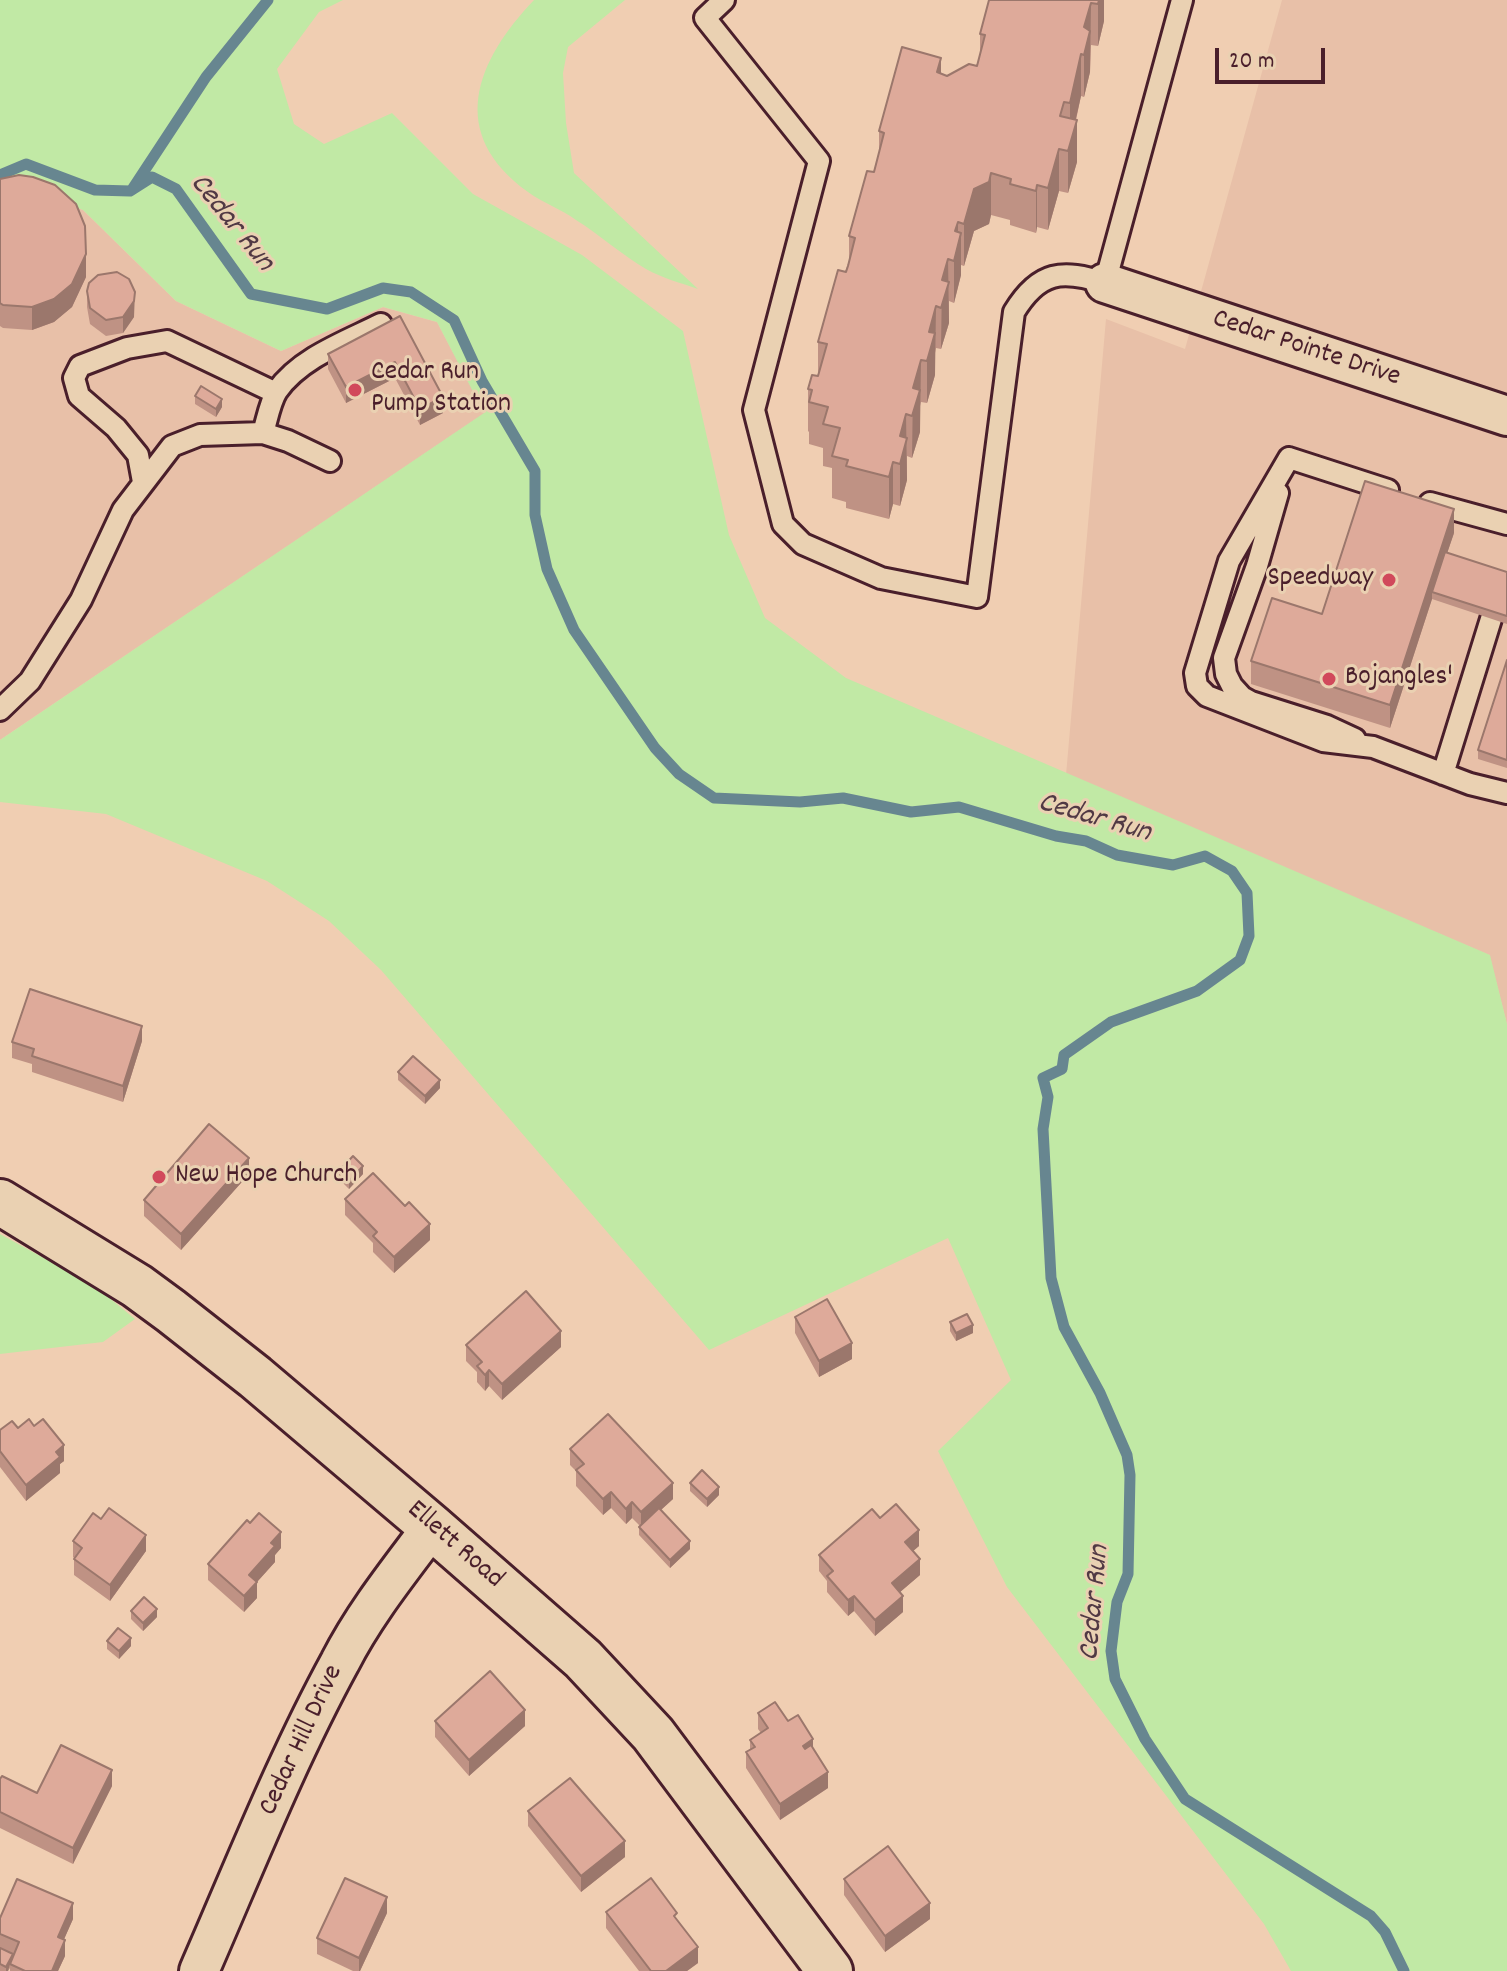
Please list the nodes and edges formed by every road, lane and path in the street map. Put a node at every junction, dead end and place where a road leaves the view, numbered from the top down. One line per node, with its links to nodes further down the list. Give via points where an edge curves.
1 (724, 0): 3 (lane, via 705,18 819,161 754,410 783,524 803,544 881,578 977,597 1014,312 1026,293 1064,274)
2 (1182, 0): 3 (lane)
3 (1105, 283): 6 (street, Cedar Pointe Drive)
4 (381, 324): 5 (lane, via 323,353)
5 (276, 393): 7 (lane); 10 (lane, via 167,341 127,348 80,366 74,378 79,396 138,455)
6 (1507, 416)
7 (263, 433): 9 (lane); 10 (lane, via 200,435 172,446)
8 (1289, 458): 11 (lane); 14 (lane, via 1224,658 1226,674 1251,702); 14 (lane, via 1229,561 1195,673 1197,686 1207,696 1323,741)
9 (330, 461)
10 (143, 482): 13 (lane, via 123,510 81,600 30,681)
11 (1507, 524)
12 (1491, 619): 15 (lane)
13 (0, 710)
14 (1373, 747): 15 (lane)
15 (1443, 774): 16 (lane)
16 (1507, 793)
17 (0, 1202): 18 (street, Ellett Road, via 171,1311)
18 (432, 1527): 19 (street, Cedar Hill Drive, via 341,1660); 20 (street, Ellett Road, via 615,1690)
19 (199, 1971)
20 (830, 1971)

